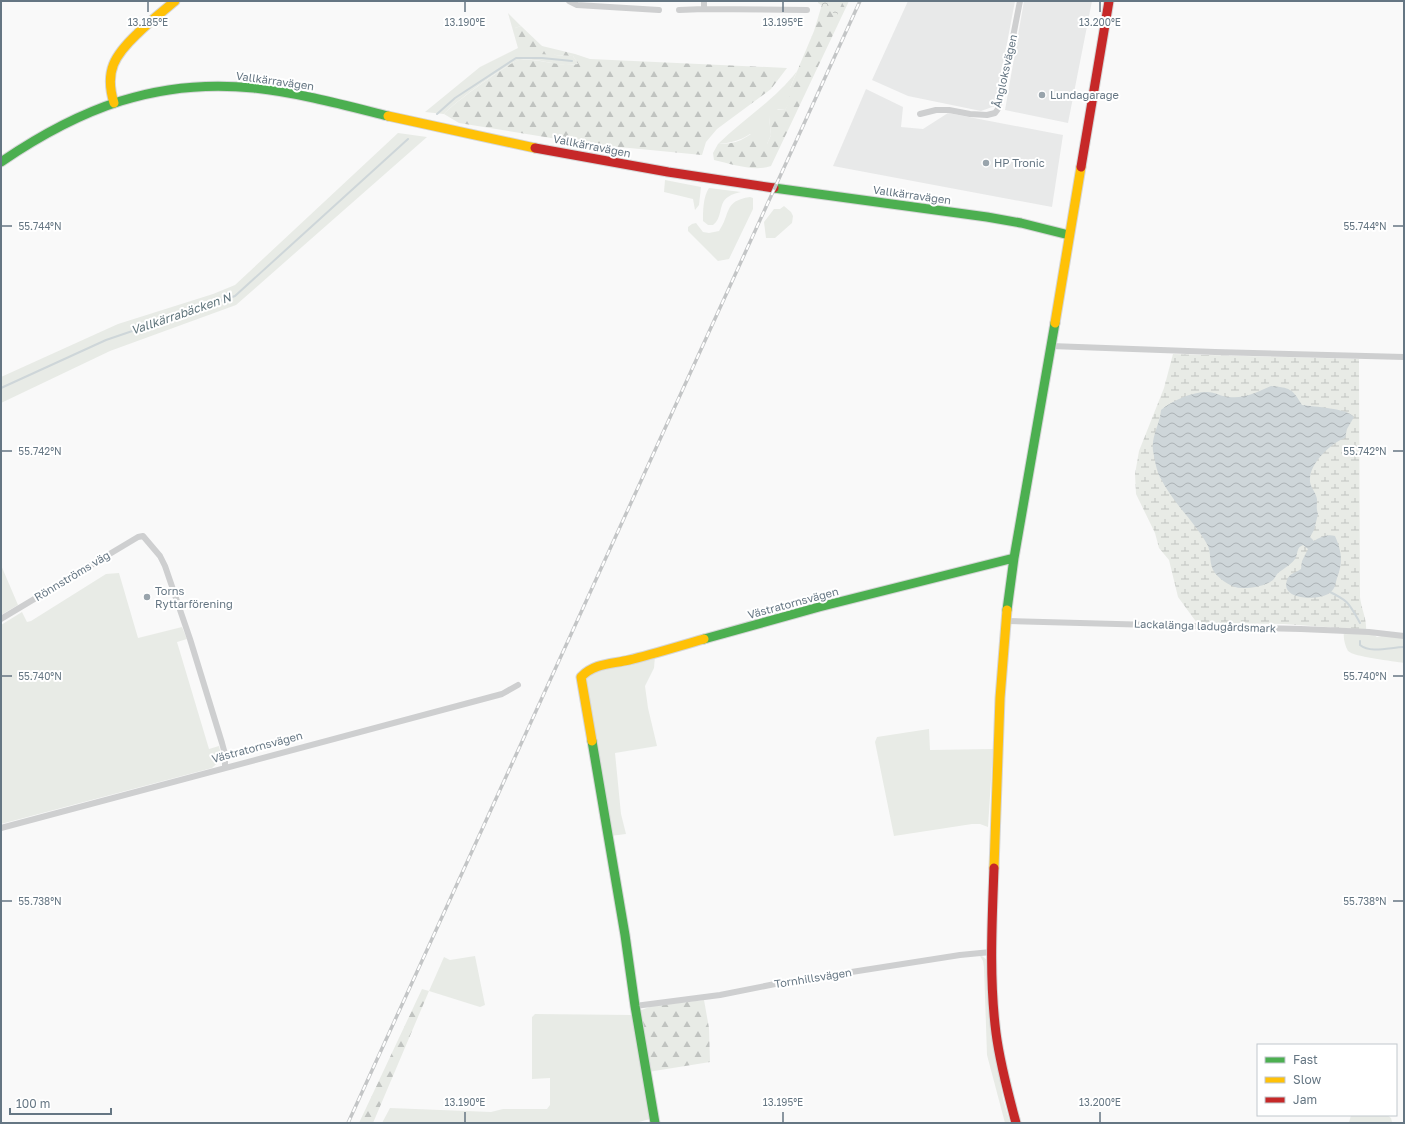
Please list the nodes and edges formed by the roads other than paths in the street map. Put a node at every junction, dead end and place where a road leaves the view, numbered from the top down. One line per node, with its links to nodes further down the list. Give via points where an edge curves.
1 (175, 1): 10 (street, via 117,55 110,86)
2 (569, 1): 7 (street, via 577,5)
3 (704, 1): 6 (street)
4 (1020, 1): 11 (street, Ångloksvägen, via 1002,93 995,113 987,115 936,110)
5 (1108, 1): 13 (street)
6 (704, 9): 8 (street); 9 (street)
7 (660, 10)
8 (678, 10)
9 (807, 10)
10 (114, 103): 12 (street, Vallkärravägen, via 67,121 42,134); 13 (street, Vallkärravägen, via 153,92 204,86 286,92 463,133 607,162 1004,220)
11 (920, 114)
12 (1, 162)
13 (1070, 235): 14 (street)
14 (1051, 346): 15 (street); 16 (street)
15 (1404, 357)
16 (1014, 558): 18 (street); 24 (street, Västratornsvägen, via 629,660 600,665 584,672 581,677)
17 (1, 619): 21 (street, Rönnströms väg, via 143,536 165,566 222,742)
18 (1006, 621): 19 (street, Lackalänga ladugårdsmark, via 1301,629); 23 (street, via 1001,670)
19 (1404, 636)
20 (518, 685): 21 (street, Västratornsvägen, via 502,694)
21 (225, 767): 22 (street, Västratornsvägen)
22 (1, 828)
23 (991, 952): 24 (street, Tornhillsvägen, via 977,952 720,995); 26 (street, via 998,1044)
24 (635, 1006): 25 (street)
25 (655, 1123)
26 (1016, 1123)

